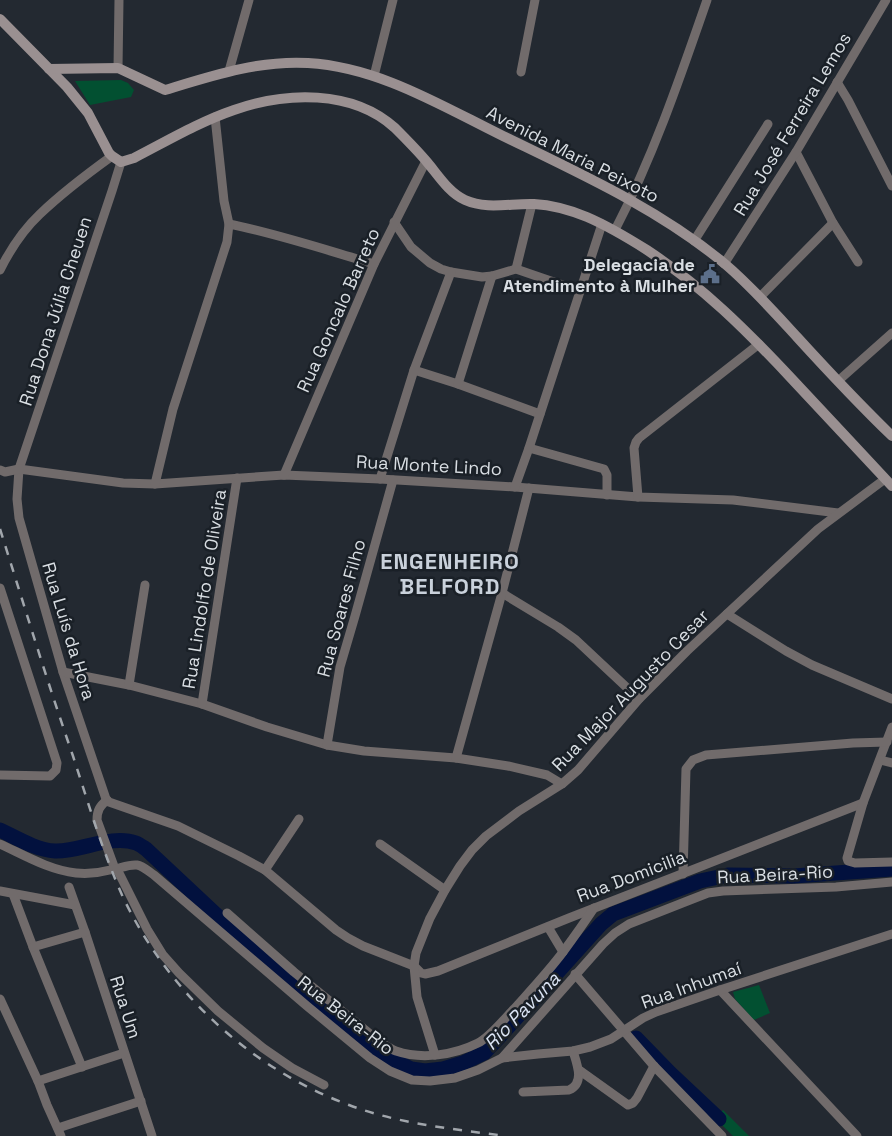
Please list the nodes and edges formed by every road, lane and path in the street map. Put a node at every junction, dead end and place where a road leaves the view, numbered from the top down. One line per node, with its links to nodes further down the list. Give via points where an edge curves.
1 (119, 0): 8 (street)
2 (249, 0): 10 (street)
3 (393, 0): 12 (street)
4 (535, 0): 11 (street)
5 (707, 0): 20 (street, via 680,80)
6 (886, 0): 13 (street, Rua José Ferreira Lemos)
7 (0, 19): 9 (main road)
8 (118, 68): 9 (main road); 10 (main road, Avenida Maria Peixoto, via 165,90)
9 (49, 69): 17 (main road, via 88,113 104,145)
10 (229, 71): 12 (main road, Avenida Maria Peixoto, via 307,63 337,66)
11 (521, 72)
12 (374, 76): 20 (main road, Avenida Maria Peixoto, via 422,96)
13 (837, 82): 16 (street, Rua José Ferreira Lemos); 19 (street)
14 (215, 117): 17 (main road, via 134,158); 18 (main road, via 270,100 327,98 359,107 384,119); 24 (street)
15 (768, 124): 27 (street)
16 (796, 152): 23 (street); 30 (street, Rua José Ferreira Lemos)
17 (116, 159): 32 (street, via 82,178 39,214); 46 (street, Rua Dona Júlia Cheuen, via 112,191)
18 (426, 161): 21 (main road, via 450,189 467,201 491,206); 22 (street, Rua Goncalo Barreto)
19 (892, 186)
20 (631, 200): 26 (street); 27 (main road, Avenida Maria Peixoto)
21 (532, 204): 25 (main road, via 563,209); 31 (street)
22 (394, 222): 29 (street, Rua Goncalo Barreto); 33 (street, via 410,247 441,269)
23 (832, 223): 28 (street); 36 (street)
24 (229, 224): 29 (street); 52 (street, via 226,250 173,408)
25 (602, 224): 26 (main road); 35 (street)
26 (615, 230): 38 (main road, via 686,277)
27 (694, 240): 30 (main road, Avenida Maria Peixoto)
28 (858, 262)
29 (374, 264): 47 (street, Rua Goncalo Barreto)
30 (724, 264): 36 (main road, Avenida Maria Peixoto)
31 (516, 269): 34 (street); 35 (street)
32 (0, 270)
33 (451, 272): 34 (street); 39 (street)
34 (492, 276): 41 (street)
35 (580, 291): 42 (street)
36 (760, 297): 40 (main road, Avenida Maria Peixoto)
37 (892, 333): 40 (street)
38 (759, 344): 51 (main road); 56 (street, via 639,438 634,448)
39 (414, 370): 41 (street); 49 (street)
40 (838, 382): 43 (main road, Avenida Maria Peixoto)
41 (458, 384): 42 (street)
42 (540, 414): 44 (street)
43 (892, 436)
44 (529, 448): 53 (street); 55 (street, via 604,468)
45 (0, 470): 46 (street, Rua Monte Lindo)
46 (19, 470): 52 (street, Rua Monte Lindo); 62 (street, Rua Luís da Hora, via 19,518)
47 (284, 475): 48 (street, Rua Monte Lindo); 49 (street, Rua Monte Lindo)
48 (237, 478): 52 (street, Rua Monte Lindo); 66 (street, Rua Lindolfo de Oliveira)
49 (380, 479): 50 (street, Rua Monte Lindo)
50 (393, 480): 53 (street, Rua Monte Lindo); 69 (street, Rua Soares Filho, via 340,667)
51 (889, 482): 57 (street, Rua Major Augusto Cesar)
52 (155, 484)
53 (515, 487): 54 (street, Rua Monte Lindo)
54 (529, 488): 55 (street, Rua Monte Lindo); 60 (street)
55 (607, 494): 56 (street, Rua Monte Lindo)
56 (638, 497): 57 (street, Rua Monte Lindo, via 733,500)
57 (838, 513): 61 (street, Rua Major Augusto Cesar)
58 (145, 585): 63 (street)
59 (0, 588): 73 (street, via 57,762 56,770 50,776)
60 (502, 593): 64 (street, via 576,640); 70 (street)
61 (727, 614): 64 (street, Rua Major Augusto Cesar); 65 (street, via 812,665)
62 (63, 672): 63 (street); 75 (street, Rua Luís da Hora)
63 (129, 685): 66 (street)
64 (639, 699): 74 (street, Rua Major Augusto Cesar, via 586,762)
65 (892, 699)
66 (202, 704): 69 (street)
67 (892, 727): 68 (street)
68 (887, 742): 71 (street); 83 (street, via 706,755 693,760 686,769)
69 (327, 746): 70 (street)
70 (456, 758): 74 (street, via 531,770)
71 (880, 760): 72 (street); 76 (street)
72 (892, 762)
73 (0, 775)
74 (562, 784): 86 (street, Rua Major Augusto Cesar, via 486,836 460,866)
75 (107, 800): 81 (street, via 100,806 97,820); 82 (street, Rua Domicilia, via 178,826)
76 (863, 803): 80 (street, via 848,861); 83 (street, Rua Domicilia)
77 (299, 819): 82 (street)
78 (0, 844): 81 (street, Rua Beira-Rio, via 62,870 90,873)
79 (380, 844): 86 (street)
80 (892, 862)
81 (116, 869): 105 (street, Rua Beira-Rio, via 137,866 154,875 307,1006 390,1071 412,1080 430,1082 455,1078); 110 (street, via 147,929 179,973 218,1012 263,1048)
82 (265, 870): 97 (street, Rua Domicilia, via 348,938)
83 (683, 874): 90 (street, Rua Domicilia)
84 (892, 882): 98 (street, Rua Beira-Rio, via 708,894 629,924 603,944)
85 (69, 887): 89 (street, Rua Um)
86 (445, 890): 97 (street, Rua Major Augusto Cesar, via 430,918)
87 (0, 891): 88 (street)
88 (13, 894): 89 (street); 95 (street)
89 (76, 905): 93 (street, Rua Um)
90 (594, 908): 92 (street, Rua Domicilia); 96 (street)
91 (227, 912): 104 (street, via 380,1042 395,1051)
92 (548, 927): 96 (street); 97 (street, Rua Domicilia, via 438,971 425,974)
93 (85, 932): 95 (street); 103 (street, Rua Um)
94 (892, 934): 99 (street, Rua Inhumaí)
95 (33, 947): 107 (street)
96 (563, 952): 104 (street, via 499,1025 479,1042 461,1050)
97 (414, 966): 104 (street, Rua Major Augusto Cesar, via 417,997)
98 (576, 974): 101 (street); 105 (street, Rua Beira-Rio)
99 (720, 990): 101 (street, Rua Inhumaí, via 656,1012); 116 (street)
100 (0, 999): 109 (street)
101 (624, 1030): 102 (street, Rua Inhumaí, via 611,1039); 106 (street)
102 (573, 1052): 105 (street, Rua Inhumaí); 108 (street)
103 (124, 1053): 107 (street); 112 (street, Rua Um)
104 (435, 1055)
105 (502, 1058)
106 (654, 1066): 108 (street, via 634,1103 628,1105); 115 (street)
107 (82, 1067): 109 (street)
108 (578, 1070): 111 (street, via 573,1089)
109 (38, 1081): 113 (street)
110 (324, 1085)
111 (523, 1092)
112 (141, 1101): 113 (street); 114 (street, Rua Um)
113 (60, 1132)
114 (152, 1136)
115 (722, 1136)
116 (857, 1136)

